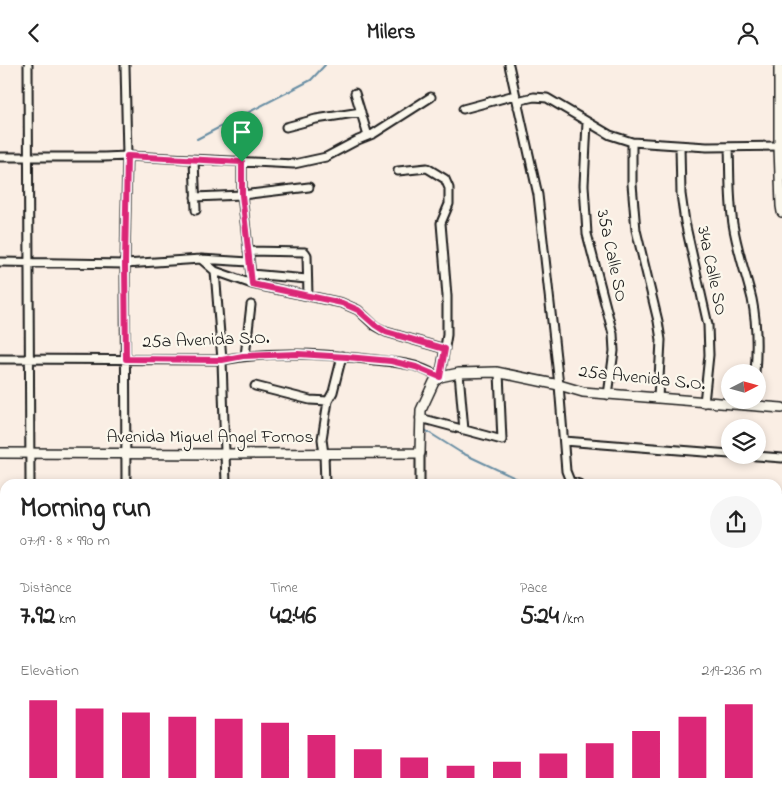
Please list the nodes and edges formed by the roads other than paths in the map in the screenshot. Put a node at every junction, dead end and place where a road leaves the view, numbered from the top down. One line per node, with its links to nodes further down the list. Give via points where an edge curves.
1 (28, 65): 18 (street)
2 (125, 65): 19 (street)
3 (509, 65): 6 (street)
4 (779, 65): 16 (street)
5 (355, 93): 10 (street)
6 (515, 95): 8 (street); 9 (street)
7 (430, 97): 13 (street)
8 (518, 107): 11 (street, via 525,99 547,98); 52 (street, via 538,195)
9 (463, 109)
10 (361, 112): 12 (street); 13 (street)
11 (587, 122): 14 (street); 54 (street, 35a Calle SO, via 584,185 588,234 613,334)
12 (286, 127)
13 (368, 136): 22 (street, via 326,157 294,164)
14 (632, 143): 15 (street); 55 (street, via 636,230 661,339)
15 (680, 145): 17 (street); 57 (street, 34a Calle SO, via 685,222 708,325 709,355)
16 (780, 146): 17 (street); 28 (street)
17 (729, 147): 48 (street, via 733,224 752,301)
18 (29, 156): 19 (street); 20 (street); 33 (street)
19 (127, 156): 21 (street); 34 (street)
20 (0, 157)
21 (194, 160): 22 (street); 26 (street)
22 (242, 162): 25 (street)
23 (398, 171): 41 (street, via 427,168 445,179 449,188 449,204 442,223 447,295)
24 (308, 187): 25 (street)
25 (242, 195): 26 (street); 29 (street)
26 (196, 197): 27 (street)
27 (196, 210)
28 (782, 213)
29 (248, 251): 32 (street); 37 (street, via 305,252)
30 (201, 259): 32 (street); 34 (street); 35 (street)
31 (0, 262): 33 (street)
32 (249, 262): 36 (street)
33 (29, 263): 34 (street); 45 (street)
34 (125, 264): 46 (street)
35 (215, 271): 38 (street); 47 (street)
36 (251, 274): 37 (street); 38 (street)
37 (308, 279): 39 (street)
38 (252, 284): 39 (street)
39 (308, 296): 41 (street, via 342,303 358,310 386,332)
40 (251, 305): 42 (street)
41 (445, 349): 51 (street)
42 (245, 356): 43 (street, 25a Avenida S.O.); 47 (street, 25a Avenida S.O.)
43 (342, 356): 51 (street, 25a Avenida S.O., via 391,361); 56 (street)
44 (0, 359): 45 (street, 25a Avenida S.O.)
45 (30, 359): 46 (street, 25a Avenida S.O.); 65 (street)
46 (126, 359): 47 (street, 25a Avenida S.O.); 68 (street)
47 (222, 360): 69 (street)
48 (756, 364)
49 (459, 373): 50 (street, 25a Avenida S.O.); 51 (street, 25a Avenida S.O.); 62 (street)
50 (499, 373): 52 (street, 25a Avenida S.O.); 62 (street, via 502,440)
51 (440, 377): 61 (street, via 434,382)
52 (559, 385): 54 (street, 25a Avenida S.O.); 63 (street)
53 (255, 386): 56 (street, via 310,400)
54 (608, 395): 55 (street, 25a Avenida S.O.)
55 (658, 397): 57 (street, 25a Avenida S.O.)
56 (328, 401): 70 (street, via 322,439)
57 (704, 403): 58 (street, 25a Avenida S.O.)
58 (721, 403)
59 (766, 405): 60 (street, 25a Avenida S.O.)
60 (782, 408)
61 (420, 418): 62 (street); 66 (street)
62 (464, 429)
63 (564, 441): 67 (street); 78 (street)
64 (0, 453): 65 (street, Avenida Miguel Angel Fornos)
65 (30, 453): 68 (street, Avenida Miguel Angel Fornos); 73 (street)
66 (420, 453): 70 (street, Avenida Miguel Angel Fornos); 77 (street)
67 (721, 453)
68 (126, 454): 69 (street, Avenida Miguel Angel Fornos); 74 (street)
69 (225, 454): 70 (street, Avenida Miguel Angel Fornos); 75 (street)
70 (324, 454): 76 (street)
71 (766, 457): 72 (street)
72 (782, 458)
73 (30, 479)
74 (126, 479)
75 (226, 479)
76 (325, 479)
77 (420, 479)
78 (569, 479)

